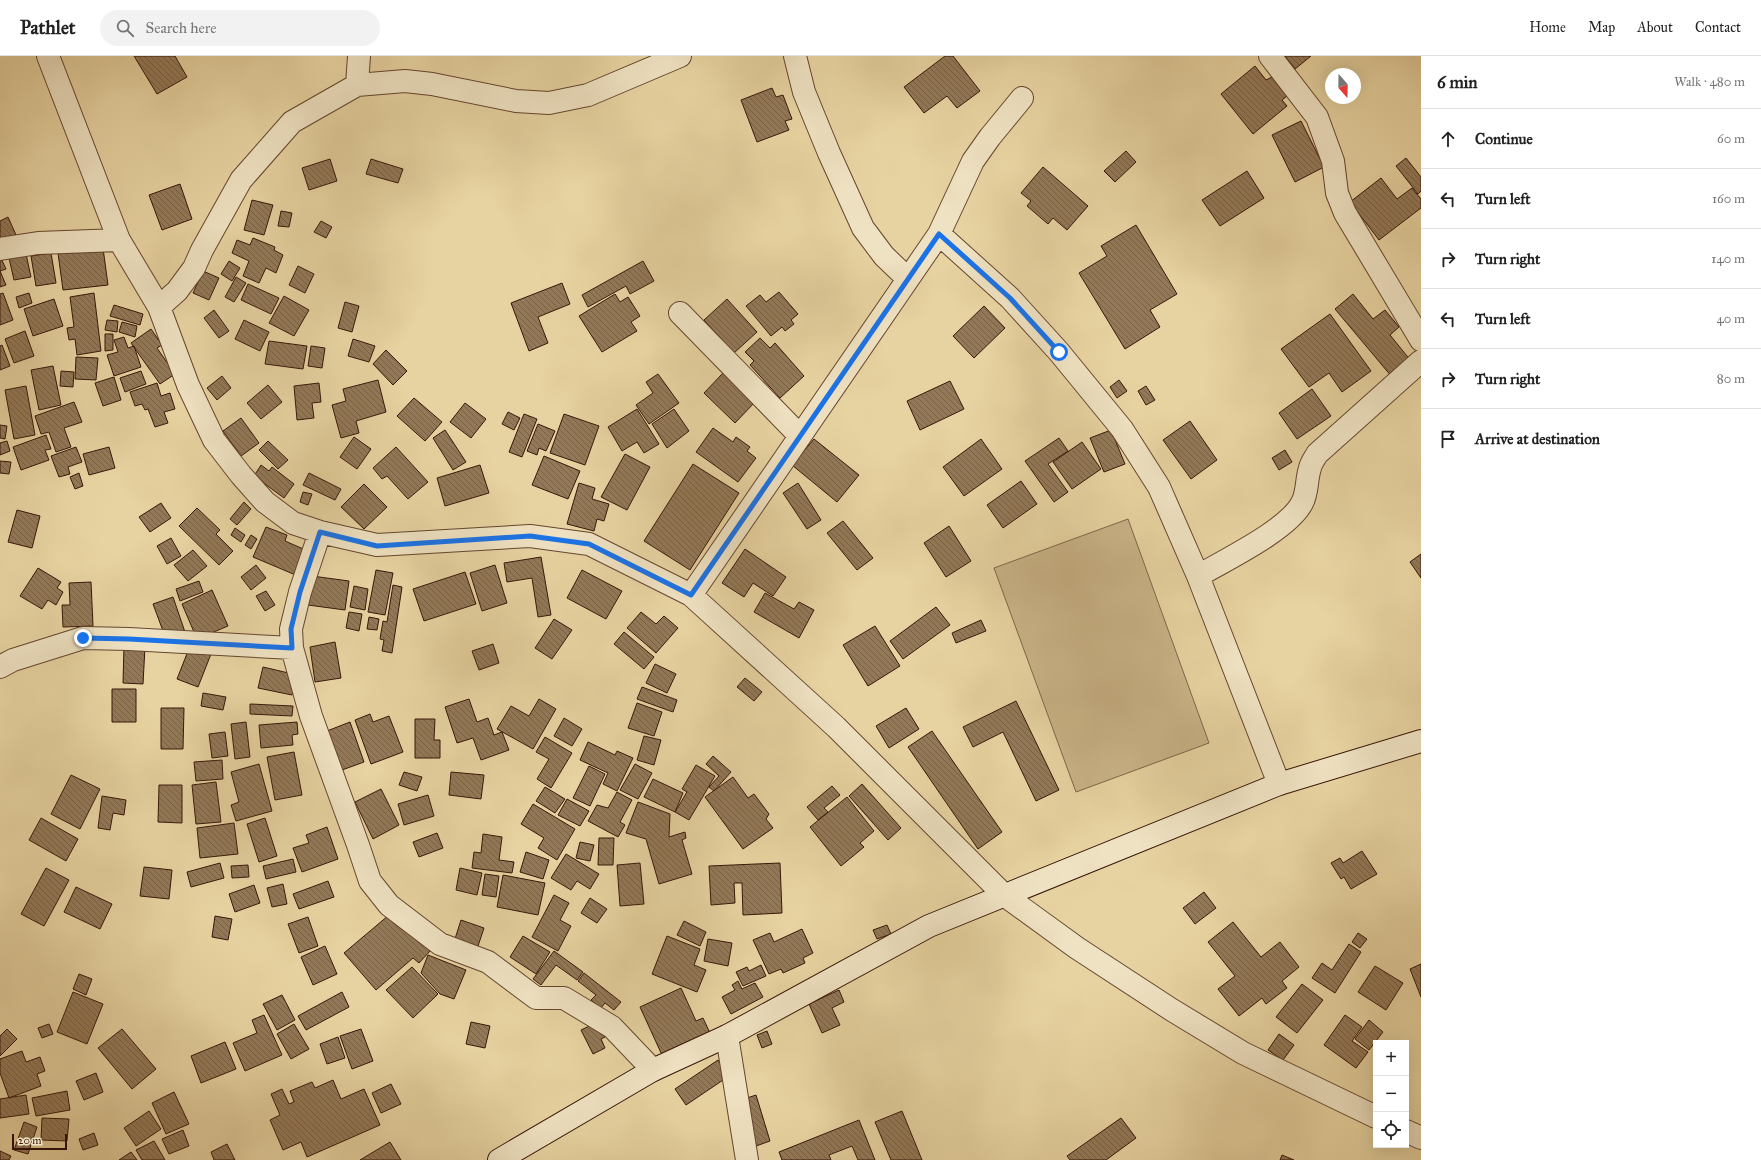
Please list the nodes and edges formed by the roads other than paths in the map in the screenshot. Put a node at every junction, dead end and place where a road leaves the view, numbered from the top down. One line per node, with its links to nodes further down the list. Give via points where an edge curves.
1 (48, 56): 9 (street)
2 (360, 56): 6 (street)
3 (680, 56): 6 (street, via 588,95 549,103 516,101 405,81)
4 (795, 56): 11 (street, via 804,92 828,153 863,228 884,256)
5 (1270, 56): 14 (street, via 1317,117 1333,161 1337,193 1344,213)
6 (357, 85): 12 (street, via 292,122 241,180 194,268 177,292)
7 (1022, 98): 8 (street, via 973,161)
8 (939, 234): 11 (street); 18 (street, via 1010,298 1059,352 1122,429 1159,487)
9 (119, 240): 10 (street, via 38,243); 12 (street)
10 (0, 249)
11 (908, 279): 16 (street)
12 (159, 307): 17 (street, via 188,385 214,440 265,502 294,523)
13 (680, 313): 16 (street)
14 (1421, 340)
15 (1421, 361): 18 (street, via 1317,454 1310,467 1302,504 1294,515 1278,529)
16 (800, 436): 19 (street)
17 (320, 532): 19 (street, via 377,546 530,536 589,544); 20 (street, via 291,629)
18 (1198, 576): 23 (street)
19 (691, 595): 24 (street, via 836,727)
20 (292, 648): 21 (street, via 83,638 12,660); 26 (street, via 311,716 370,881 389,905 440,944 488,962 536,998 564,998 612,1027)
21 (0, 667)
22 (1421, 741): 23 (street)
23 (1279, 784): 24 (street)
24 (1004, 895): 25 (street, via 928,926); 27 (street, via 1077,948 1243,1053)
25 (727, 1036): 26 (street); 31 (street)
26 (653, 1070): 30 (street)
27 (1373, 1116)
28 (1409, 1132): 29 (street)
29 (1421, 1138)
30 (500, 1160)
31 (747, 1160)

